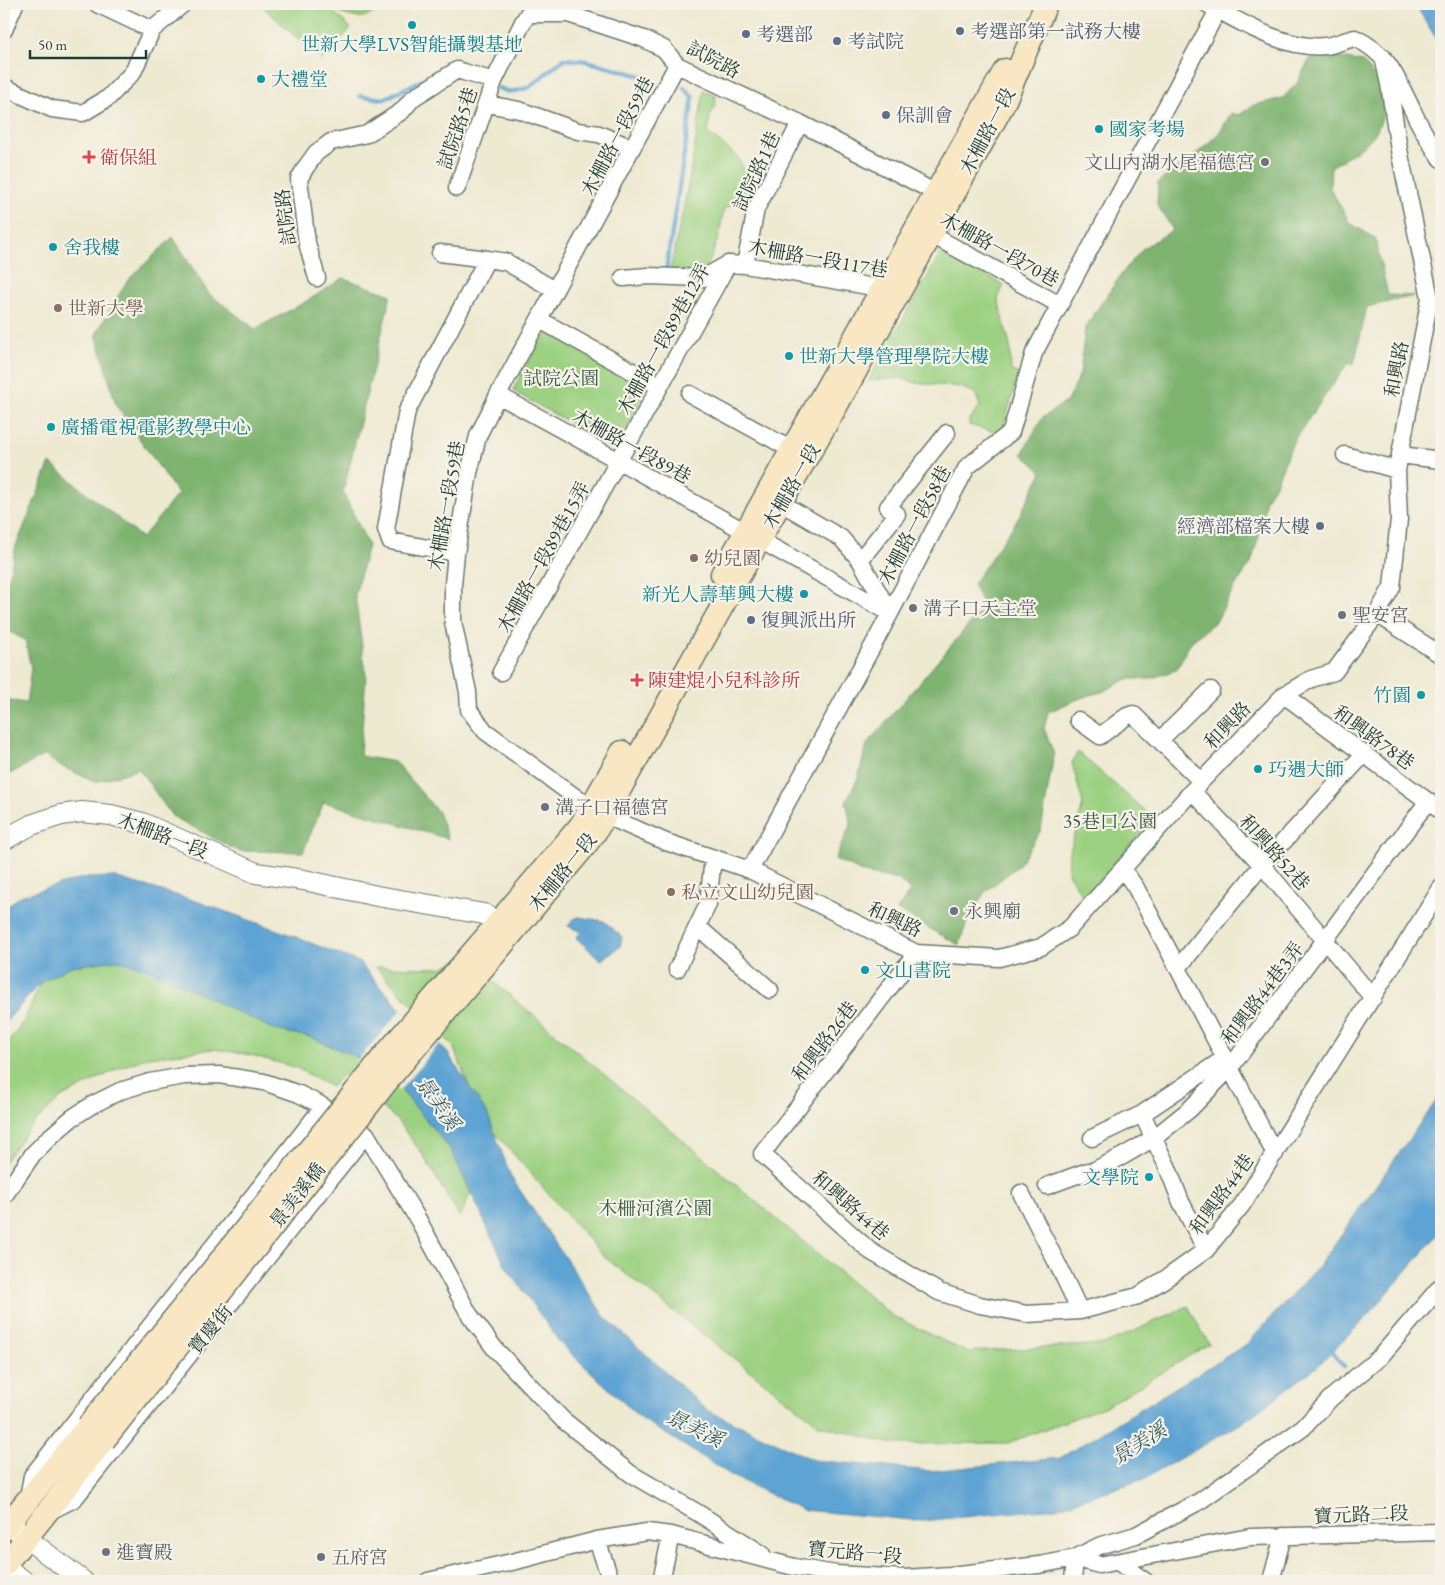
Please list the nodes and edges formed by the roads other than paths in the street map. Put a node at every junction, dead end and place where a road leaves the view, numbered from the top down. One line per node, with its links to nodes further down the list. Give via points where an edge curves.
1 (15, 4): 7 (street)
2 (100, 4): 8 (street)
3 (183, 4): 8 (street)
4 (1037, 4): 18 (main road, 木柵路一段)
5 (1046, 4): 18 (main road, 木柵路一段, via 1003,105)
6 (1213, 7): 9 (street, via 1295,45 1325,46 1355,38 1369,44); 28 (street, 木柵路一段70巷)
7 (4, 30)
8 (152, 30): 12 (street, via 133,72 108,98 83,113 52,109)
9 (1383, 57): 16 (street); 38 (street, 和興路, via 1430,298)
10 (677, 65): 11 (street, 試院路, via 664,49 644,39 568,14 538,13 528,14); 14 (street, 試院路); 15 (street, 木柵路一段59巷)
11 (494, 81): 13 (street, 試院路5巷); 24 (street, 試院路, via 457,70 413,98 402,111 367,134 331,142 316,153 299,179 307,243)
12 (4, 87)
13 (487, 104): 15 (street, via 519,110); 17 (street, 試院路5巷)
14 (800, 123): 18 (street, 試院路); 23 (street, 試院路1巷, via 756,209)
15 (632, 148): 26 (street, 木柵路一段59巷)
16 (1441, 159)
17 (457, 188)
18 (943, 196): 19 (main road, 木柵路一段)
19 (924, 230): 27 (main road, 木柵路一段); 28 (street, 木柵路一段70巷)
20 (440, 253): 21 (street)
21 (487, 259): 26 (street, via 506,262); 41 (street, via 407,411 386,529 390,541)
22 (728, 264): 23 (street, 木柵路一段117巷); 25 (street, via 703,278); 30 (street, 木柵路一段89巷12弄)
23 (745, 265): 27 (street, 木柵路一段117巷)
24 (317, 278)
25 (624, 278)
26 (555, 290): 29 (street, 木柵路一段59巷)
27 (891, 290): 34 (main road, 木柵路一段); 39 (main road, 木柵路一段)
28 (1060, 305): 43 (street, 木柵路一段58巷, via 1034,353 1011,432 967,467)
29 (540, 320): 30 (street); 32 (street, 木柵路一段59巷)
30 (659, 386): 37 (street, 木柵路一段89巷12弄)
31 (690, 394): 34 (street)
32 (498, 395): 37 (street, 木柵路一段89巷); 41 (street, 木柵路一段59巷, via 478,436)
33 (946, 432): 42 (street, 木柵路一段58巷, via 888,507 897,514)
34 (792, 450): 40 (main road, 木柵路一段)
35 (1345, 455): 38 (street)
36 (1441, 460): 38 (street)
37 (619, 461): 40 (street, 木柵路一段89巷); 46 (street, 木柵路一段89巷15弄)
38 (1398, 463): 44 (street, 和興路, via 1398,519 1392,587)
39 (781, 503): 40 (main road, 木柵路一段); 42 (street, via 841,538)
40 (753, 536): 43 (street, 木柵路一段58巷); 54 (main road, 木柵路一段)
41 (456, 553): 54 (street, 木柵路一段59巷, via 452,585 453,622 469,710 485,731 512,753)
42 (860, 560): 43 (street, 木柵路一段58巷)
43 (890, 613): 59 (street, 木柵路一段58巷)
44 (1377, 614): 45 (street); 48 (street, 和興路, via 1334,672 1311,679)
45 (1441, 655)
46 (501, 672)
47 (1212, 690): 50 (street)
48 (1284, 696): 51 (street, 和興路78巷); 52 (street, 和興路)
49 (1078, 720): 50 (street, 和興路52巷, via 1100,736 1133,714)
50 (1160, 740): 52 (street, 和興路52巷)
51 (1364, 754): 53 (street, 和興路78巷); 58 (street)
52 (1197, 786): 58 (street, 和興路52巷); 60 (street, 和興路)
53 (1428, 801): 55 (street, 和興路78巷); 64 (street)
54 (599, 810): 57 (street, 和興路, via 666,842); 62 (main road, 木柵路一段, via 581,825)
55 (1441, 811)
56 (4, 840): 62 (street, 木柵路一段, via 61,814 111,815 142,823 256,873 477,912)
57 (713, 858): 59 (street, 和興路); 63 (street, via 708,904)
58 (1262, 865): 64 (street, 和興路52巷); 66 (street)
59 (750, 870): 65 (street, 和興路)
60 (1123, 870): 65 (street, 和興路, via 1070,928 1041,947 998,958); 66 (street, 和興路44巷, via 1136,888)
61 (1441, 888): 69 (street)
62 (505, 927): 84 (main road, 景美溪橋, bridge, via 380,1062)
63 (698, 927): 67 (street); 68 (street)
64 (1325, 941): 69 (street, 和興路52巷); 70 (street, 和興路44巷3弄)
65 (916, 953): 76 (street, 和興路26巷)
66 (1178, 968): 70 (street, 和興路44巷)
67 (677, 969)
68 (770, 990)
69 (1373, 998): 77 (street)
70 (1227, 1063): 72 (street); 75 (street, via 1190,1108); 77 (street, 和興路44巷)
71 (323, 1106): 73 (street); 80 (street, via 280,1087 242,1078 184,1076 150,1082 120,1091 72,1118 33,1154); 85 (street, 寶慶街, via 32,1476)
72 (1142, 1114): 74 (street); 75 (street)
73 (366, 1134): 85 (street, 寶慶街, via 74,1499); 93 (street, via 419,1221 469,1314 495,1349 563,1420 631,1474)
74 (1092, 1138)
75 (1154, 1138): 78 (street, via 1089,1172); 81 (street)
76 (762, 1154): 83 (street, 和興路44巷, via 870,1251 939,1292 980,1305 1026,1314)
77 (1275, 1154): 81 (street, 和興路44巷, via 1242,1205)
78 (1047, 1186)
79 (1021, 1193): 83 (street)
80 (4, 1196)
81 (1206, 1250): 83 (street, 和興路44巷, via 1138,1296)
82 (1441, 1286): 92 (street, via 1380,1357 1331,1398 1303,1428 1200,1501 1136,1535 1099,1546)
83 (1080, 1311)
84 (96, 1433): 85 (main road, 寶慶街)
85 (37, 1508): 86 (main road, 寶慶街); 90 (main road, 寶慶街)
86 (6, 1526): 90 (street)
87 (1441, 1532): 89 (street, 寶元路二段)
88 (671, 1536): 91 (street, 寶元路一段, via 647,1532); 93 (street, 寶元路一段); 104 (street)
89 (1283, 1536): 94 (street, 寶元路一段, via 1250,1537); 108 (street)
90 (26, 1538): 96 (main road, 寶慶街); 101 (street)
91 (596, 1540): 102 (street, 寶元路一段); 103 (street)
92 (1075, 1558): 94 (street, 寶元路一段, via 1099,1565); 95 (street, 寶元路一段); 106 (street)
93 (773, 1561): 97 (street, 寶元路一段)
94 (1118, 1562): 107 (street)
95 (1039, 1565): 98 (street, 寶元路一段); 105 (street)
96 (4, 1566): 100 (street)
97 (834, 1578): 99 (street, 寶元路一段)
98 (949, 1578): 99 (street, 寶元路一段)
99 (904, 1580)
100 (24, 1581)
101 (83, 1581)
102 (428, 1581)
103 (611, 1581)
104 (661, 1581)
105 (1035, 1581)
106 (1073, 1581)
107 (1145, 1581)
108 (1271, 1581)

